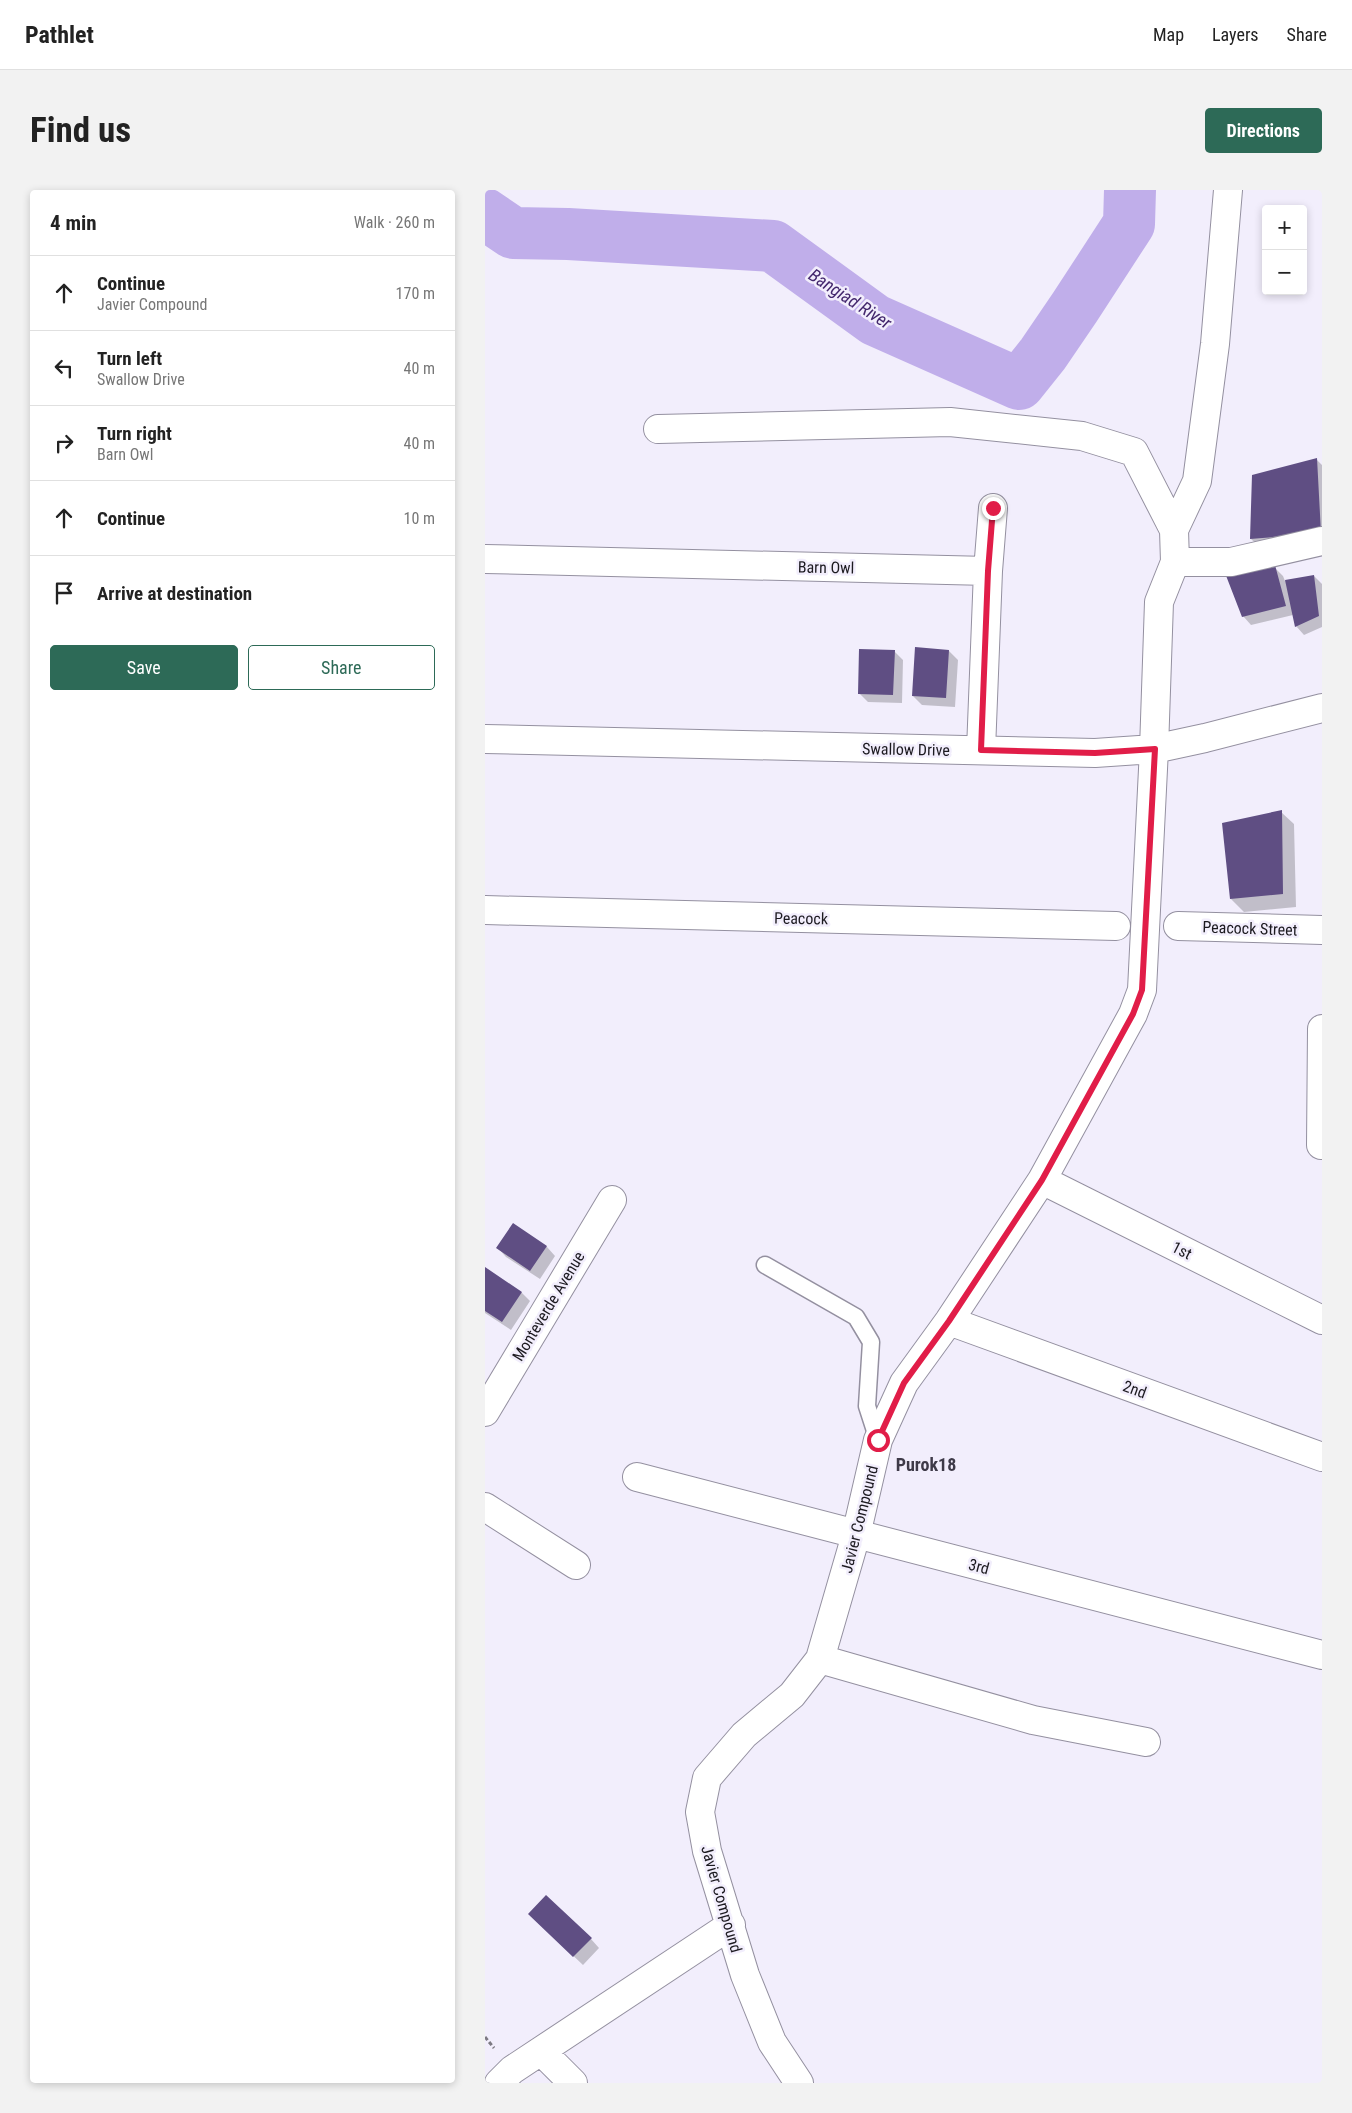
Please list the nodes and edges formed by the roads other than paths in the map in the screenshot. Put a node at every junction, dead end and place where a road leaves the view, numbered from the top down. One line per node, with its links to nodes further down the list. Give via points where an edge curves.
1 (1228, 190): 4 (street, via 1215,344 1197,481)
2 (658, 430): 4 (street, via 950,422 1082,436 1134,452)
3 (993, 508): 8 (street)
4 (1174, 530): 7 (street)
5 (1322, 541): 7 (street, via 1231,562)
6 (485, 559): 8 (street, Barn Owl)
7 (1175, 562): 11 (street, Javier Compound, via 1159,602)
8 (988, 571): 12 (street)
9 (1322, 708): 11 (street, Swallow Drive)
10 (485, 739): 12 (street, Swallow Drive)
11 (1155, 749): 12 (street, Swallow Drive, via 1095,753); 19 (street, Javier Compound, via 1142,990 1133,1014)
12 (981, 750)
13 (485, 910): 14 (street, Peacock)
14 (1116, 926)
15 (1178, 926): 16 (street, Peacock Street)
16 (1322, 930)
17 (1322, 1029): 18 (street)
18 (1321, 1145)
19 (1042, 1180): 22 (street, 1st); 23 (street, Javier Compound)
20 (612, 1200): 24 (street, Monteverde Avenue)
21 (765, 1265): 25 (lane, via 856,1317 871,1342 867,1406)
22 (1322, 1320)
23 (949, 1321): 25 (street, Javier Compound, via 904,1383); 26 (street, 2nd)
24 (485, 1412)
25 (878, 1440): 29 (street, Javier Compound)
26 (1322, 1457)
27 (637, 1477): 29 (street, 3rd)
28 (485, 1507): 30 (street)
29 (857, 1534): 31 (street, 3rd); 32 (street, Javier Compound)
30 (577, 1565)
31 (1322, 1655)
32 (820, 1659): 33 (street, via 1033,1720); 34 (street, Javier Compound, via 792,1695 744,1735 707,1778 700,1812 707,1851)
33 (1146, 1742)
34 (731, 1925): 35 (street); 38 (street, Javier Compound, via 745,1976 772,2042)
35 (541, 2051): 36 (street); 37 (street)
36 (499, 2083)
37 (573, 2083)
38 (799, 2083)

